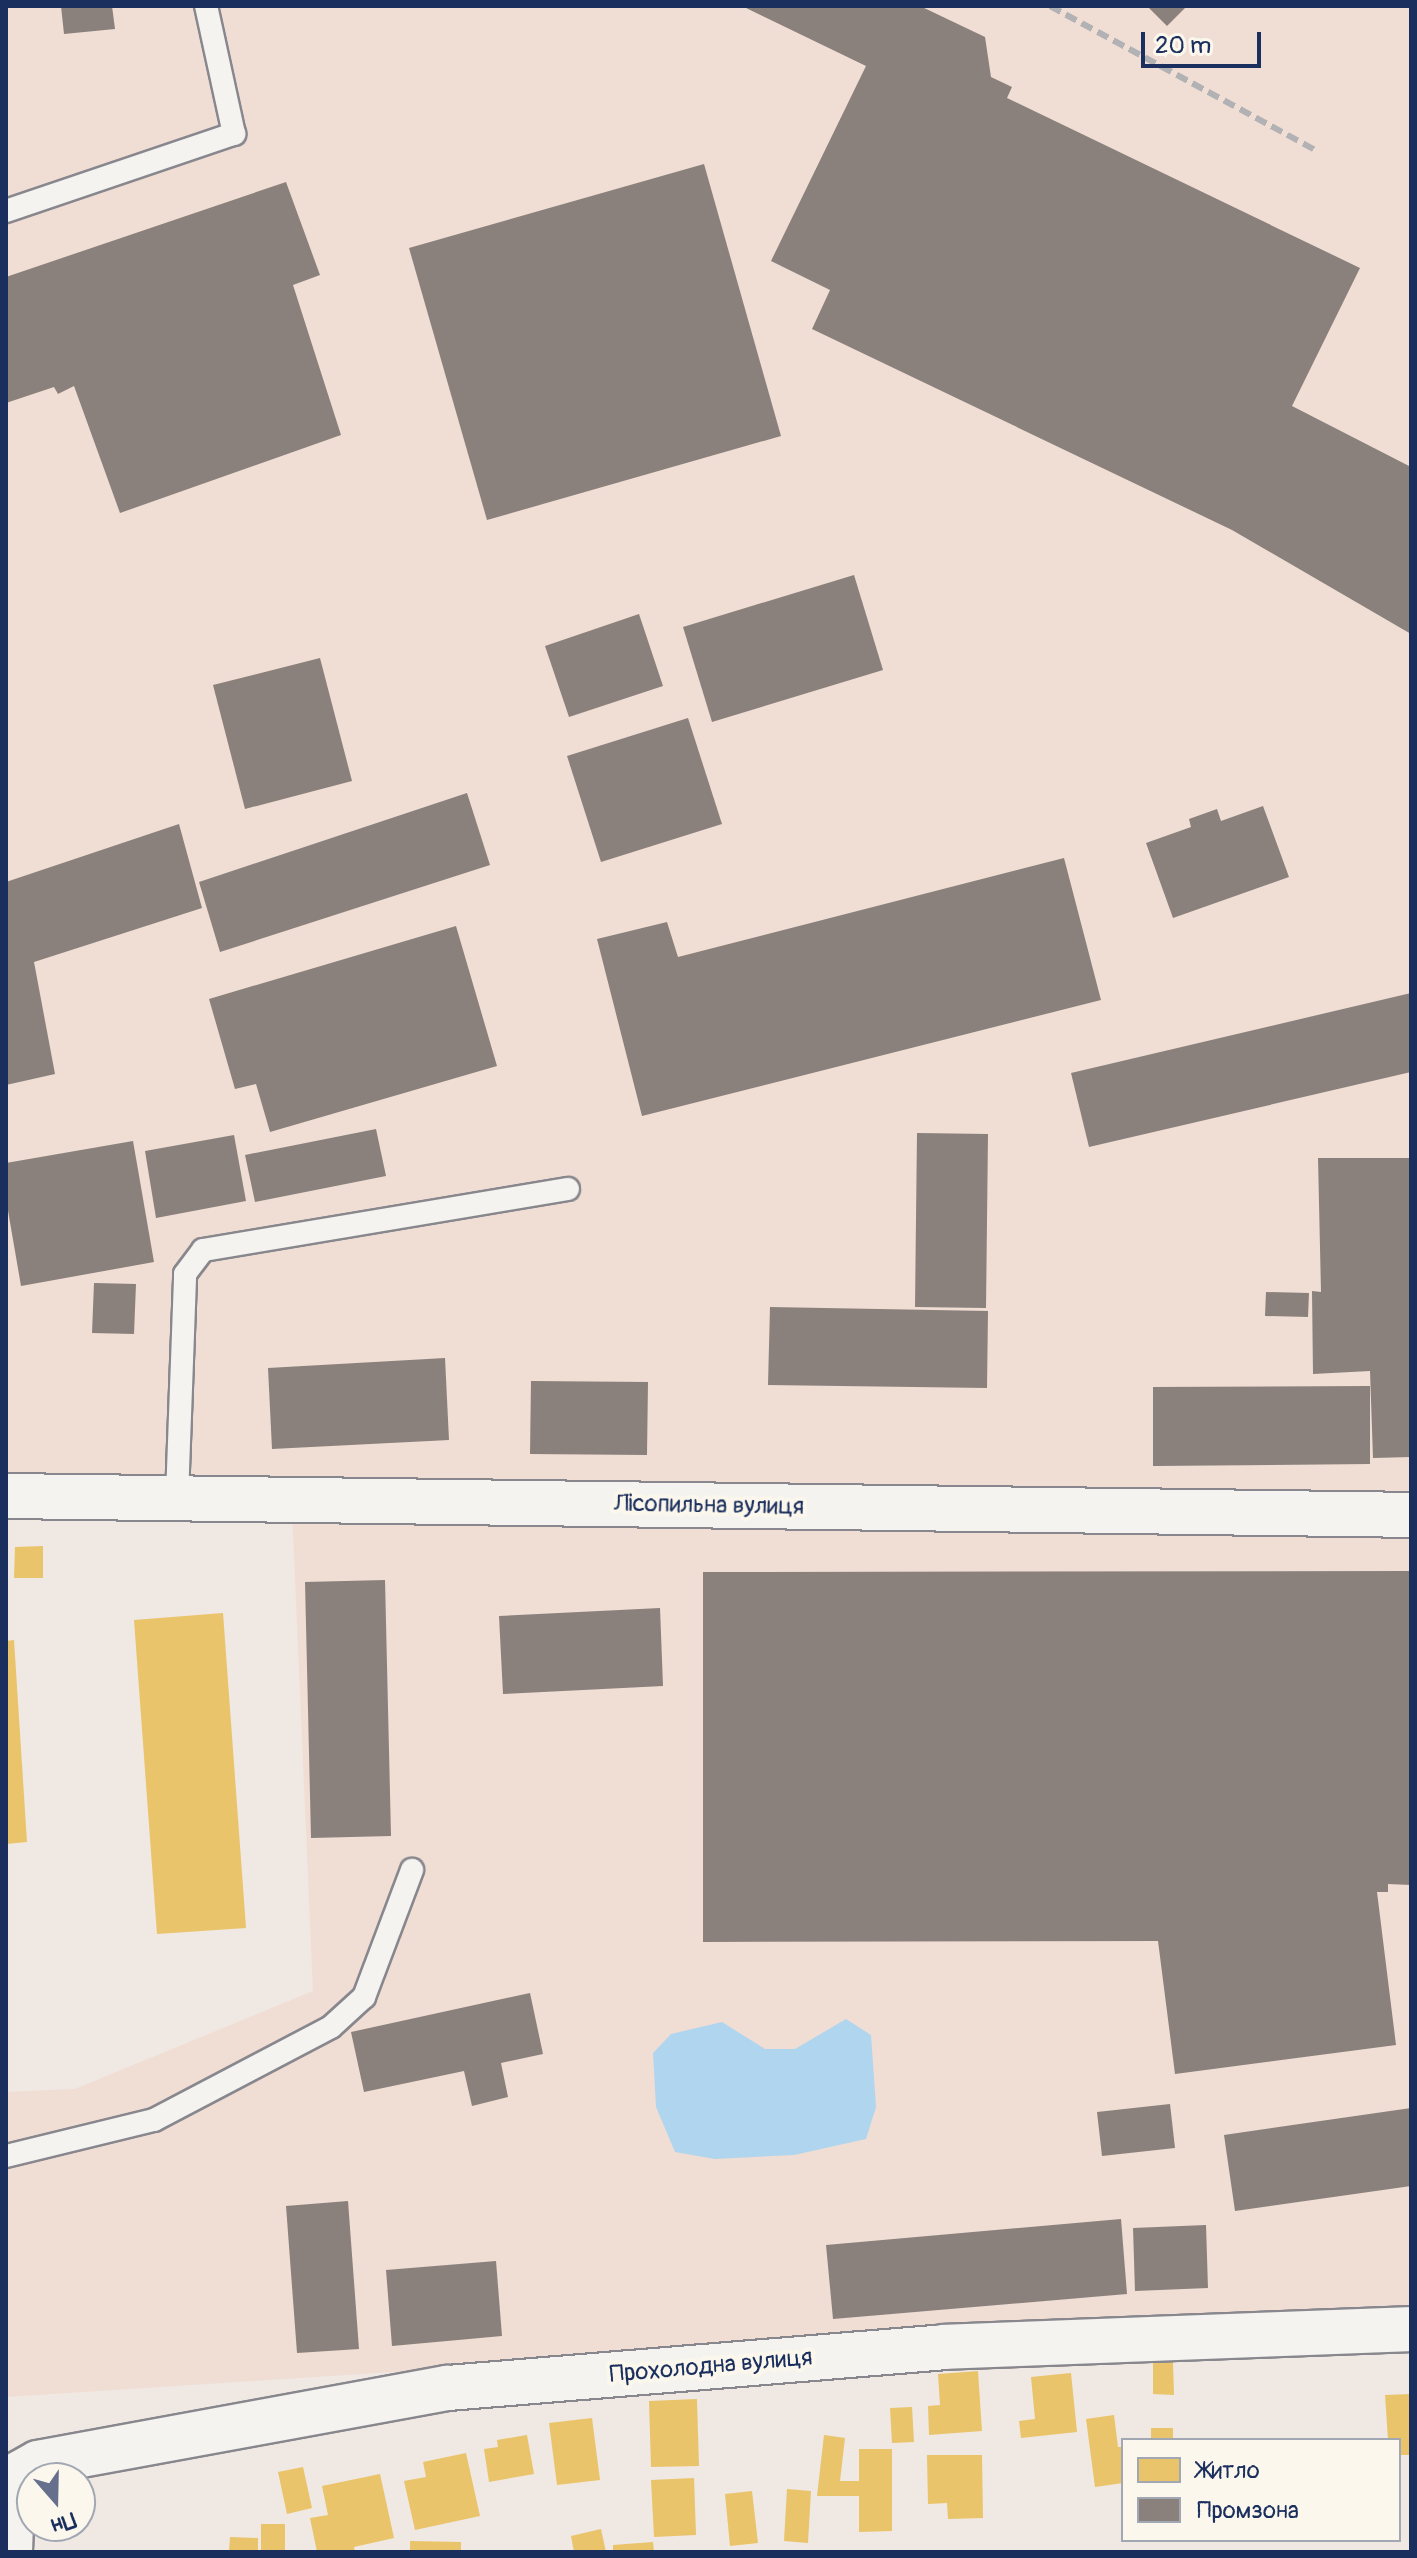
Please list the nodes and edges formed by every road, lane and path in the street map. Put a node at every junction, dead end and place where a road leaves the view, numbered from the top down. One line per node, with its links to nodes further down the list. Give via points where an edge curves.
1 (206, 6): 2 (lane, via 234,134)
2 (6, 211)
3 (568, 1189): 5 (lane, via 203,1250 185,1274)
4 (6, 1496): 5 (street, Лісопильна вулиця)
5 (177, 1497): 6 (street, Лісопильна вулиця)
6 (1411, 1515)
7 (412, 1870): 8 (lane, via 364,1997 331,2027 154,2120)
8 (6, 2156)
9 (1411, 2329): 10 (street, Прохолодна вулиця, via 943,2347 448,2388 38,2463 20,2473 12,2495)
10 (10, 2552)

